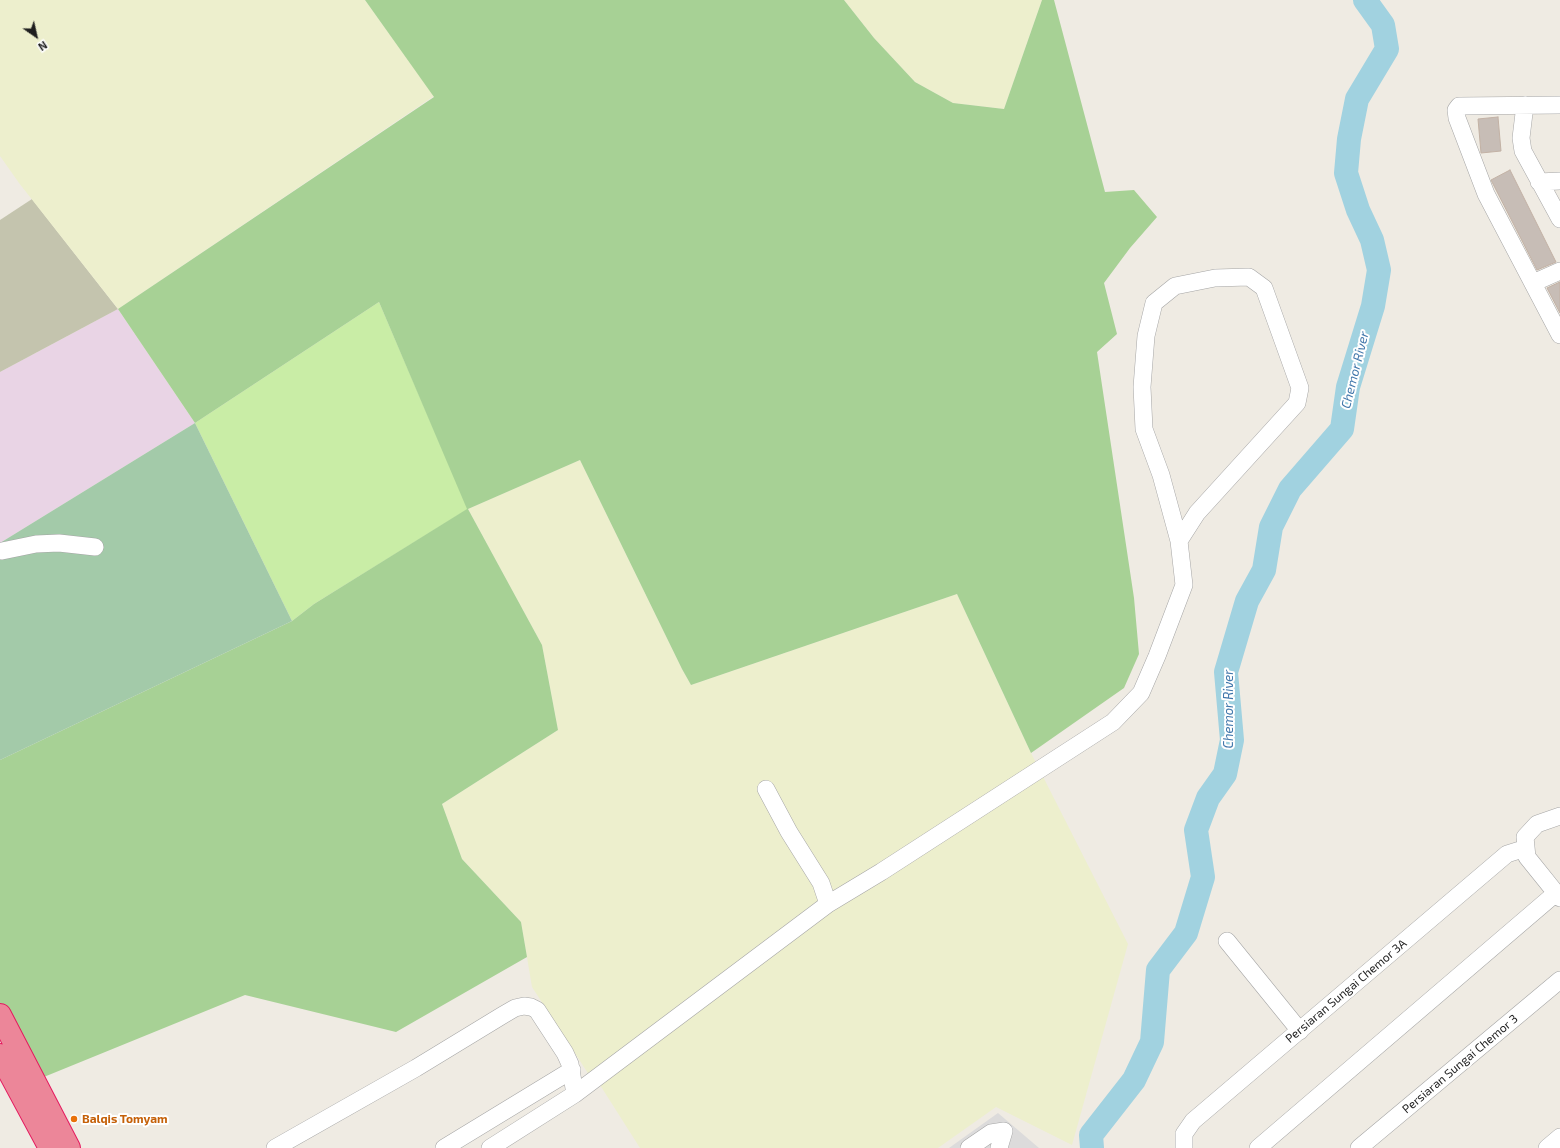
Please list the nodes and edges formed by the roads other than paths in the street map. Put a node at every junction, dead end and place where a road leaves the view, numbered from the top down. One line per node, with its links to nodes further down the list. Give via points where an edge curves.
1 (1525, 105): 2 (street); 4 (street, via 1521,138 1523,151); 7 (street, via 1459,106 1456,110 1486,194)
2 (1560, 105)
3 (1560, 180): 4 (street)
4 (1539, 182): 5 (street)
5 (1560, 219)
6 (1560, 271): 7 (street)
7 (1534, 283): 8 (street)
8 (1560, 335)
9 (1179, 541): 9 (street, via 1161,475 1144,429 1142,387 1146,336 1154,302 1175,286 1215,278 1249,277 1264,288 1300,388 1297,403 1197,513); 16 (street, via 1184,585 1178,603 1140,693 1113,722)
10 (96, 547): 11 (street, via 59,543 36,544)
11 (2, 551)
12 (766, 789): 16 (street, via 821,883)
13 (1560, 816): 14 (street, via 1537,824)
14 (1525, 843): 15 (street, via 1527,857); 20 (street, Persiaran Sungai Chemor 3A, via 1507,854)
15 (1558, 896): 33 (street)
16 (828, 904): 23 (street)
17 (1227, 941): 20 (street)
18 (1560, 980): 34 (street, Persiaran Sungai Chemor 3)
19 (0, 1015): 26 (highway)
20 (1300, 1031): 32 (street, Persiaran Sungai Chemor 3A, via 1193,1121 1184,1134)
21 (0, 1055): 25 (highway)
22 (572, 1070): 23 (street); 27 (street, via 565,1053 537,1010 524,1006 515,1008); 28 (street)
23 (575, 1094): 29 (street)
24 (1560, 1137): 35 (street)
25 (50, 1148)
26 (69, 1148)
27 (275, 1148)
28 (444, 1148)
29 (490, 1148)
30 (969, 1148): 31 (street, via 991,1133 1004,1131)
31 (998, 1148)
32 (1184, 1148)
33 (1258, 1148)
34 (1360, 1148)
35 (1547, 1148)

